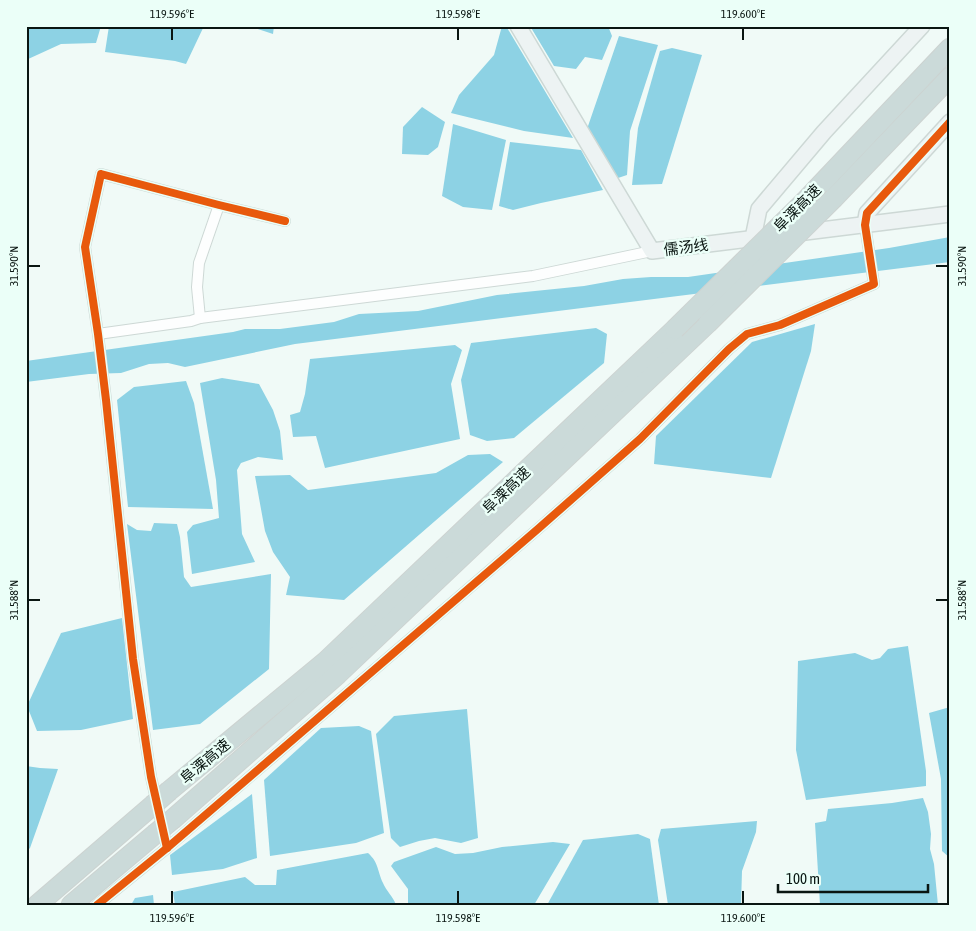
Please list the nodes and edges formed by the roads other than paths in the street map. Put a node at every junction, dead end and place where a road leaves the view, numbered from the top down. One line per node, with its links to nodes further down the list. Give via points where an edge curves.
1 (518, 26): 11 (street, 儒汤线)
2 (922, 26): 10 (street, via 824,132 759,209)
3 (950, 48): 15 (highway, 阜溧高速, bridge, via 804,201 675,329 326,661)
4 (950, 77): 14 (highway, 阜溧高速, bridge, via 708,323 338,674 173,819)
5 (950, 122): 9 (street, via 867,213)
6 (219, 205): 8 (street); 12 (street, via 199,263); 13 (street, via 101,174 84,247)
7 (950, 214): 9 (street, 儒汤线)
8 (285, 221)
9 (865, 225): 10 (street, 儒汤线); 14 (street, via 874,284 780,325 747,334 640,439 540,528)
10 (753, 238): 11 (street, 儒汤线)
11 (652, 251): 12 (street, via 534,276)
12 (200, 318): 13 (street)
13 (98, 334): 14 (street, via 133,659)
14 (161, 841): 16 (highway, 阜溧高速); 17 (street)
15 (37, 905)
16 (71, 905)
17 (97, 905)

